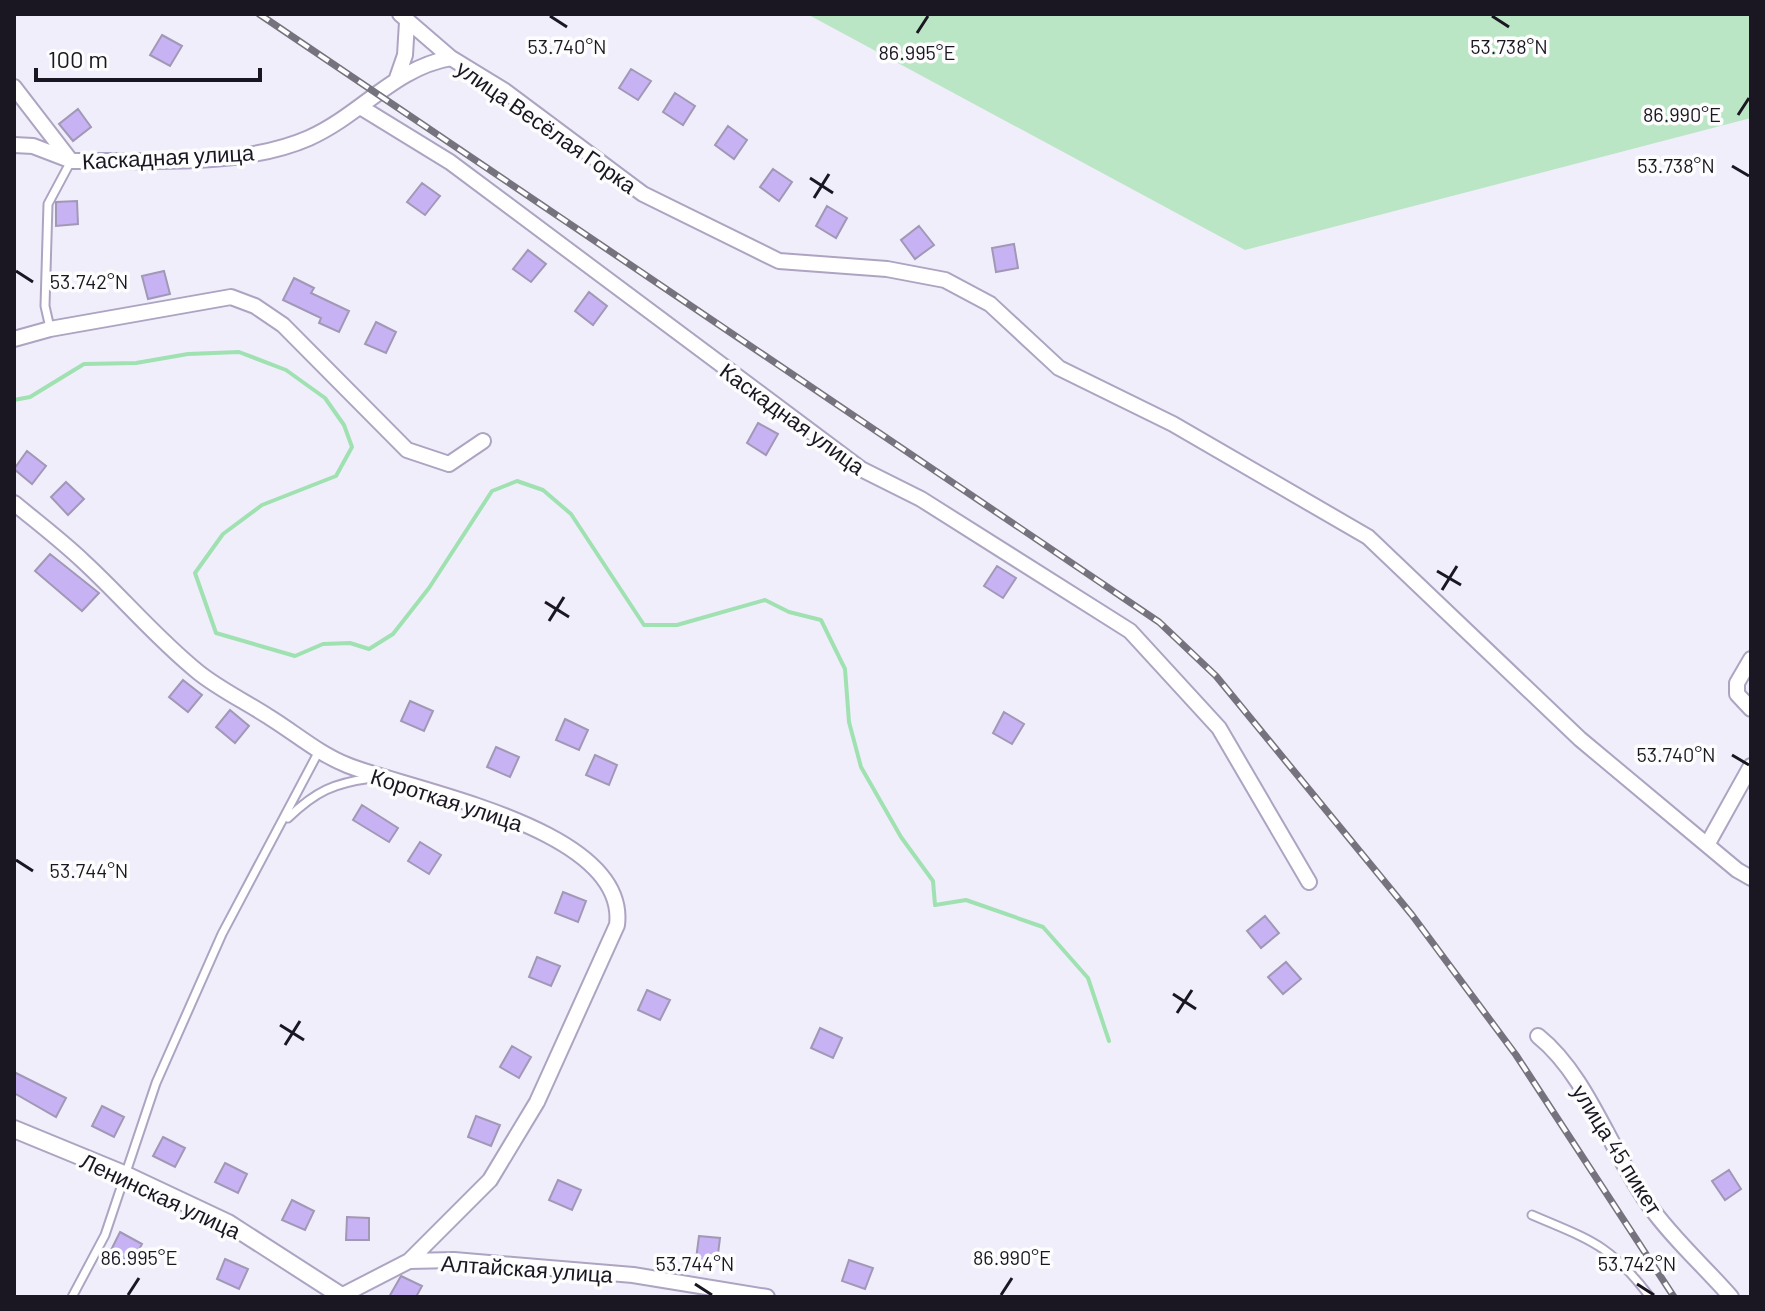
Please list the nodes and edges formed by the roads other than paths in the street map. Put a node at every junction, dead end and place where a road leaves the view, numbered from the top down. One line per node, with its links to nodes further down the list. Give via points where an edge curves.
1 (403, 18): 2 (street, улица Весёлая Горка); 3 (street, via 405,55)
2 (451, 58): 3 (street, Каскадная улица, via 431,61); 18 (street, улица Весёлая Горка, via 505,91 622,181 759,255 788,263 887,269 945,280 990,304 1059,368 1368,537 1580,739)
3 (397, 78): 5 (street, Каскадная улица)
4 (14, 87): 7 (street, Каскадная улица)
5 (362, 108): 7 (street, Каскадная улица, via 307,139 246,155); 20 (street, Каскадная улица, via 450,162 861,469 921,499 1130,631 1219,728)
6 (14, 145): 7 (street, via 33,146)
7 (71, 161): 8 (lane, via 48,204 45,306)
8 (50, 329): 9 (street); 10 (street, via 231,297 283,325 407,450 449,464)
9 (14, 339)
10 (483, 441)
11 (14, 503): 14 (street, Короткая улица, via 201,674)
12 (1751, 659): 13 (street, via 1737,683 1737,694)
13 (1751, 709)
14 (319, 751): 16 (street, Короткая улица); 17 (lane)
15 (1751, 766): 18 (street)
16 (377, 777): 17 (lane, via 338,783 308,799); 25 (street, Короткая улица, via 519,819 597,872 619,909 617,925 537,1102 490,1180)
17 (284, 822): 23 (lane, via 216,947 156,1083)
18 (1707, 845): 19 (street, улица Весёлая Горка)
19 (1751, 878)
20 (1309, 882)
21 (1538, 1036): 30 (street, улица 45 пикет, via 1557,1051 1650,1207)
22 (14, 1129): 23 (street, Ленинская улица)
23 (126, 1175): 26 (street, Ленинская улица, via 228,1223); 27 (lane, via 105,1235)
24 (1532, 1215): 29 (lane, via 1616,1256)
25 (409, 1261): 26 (street, Алтайская улица); 28 (street, Алтайская улица, via 633,1275)
26 (342, 1296)
27 (72, 1297)
28 (767, 1297)
29 (1650, 1297)
30 (1731, 1297)

